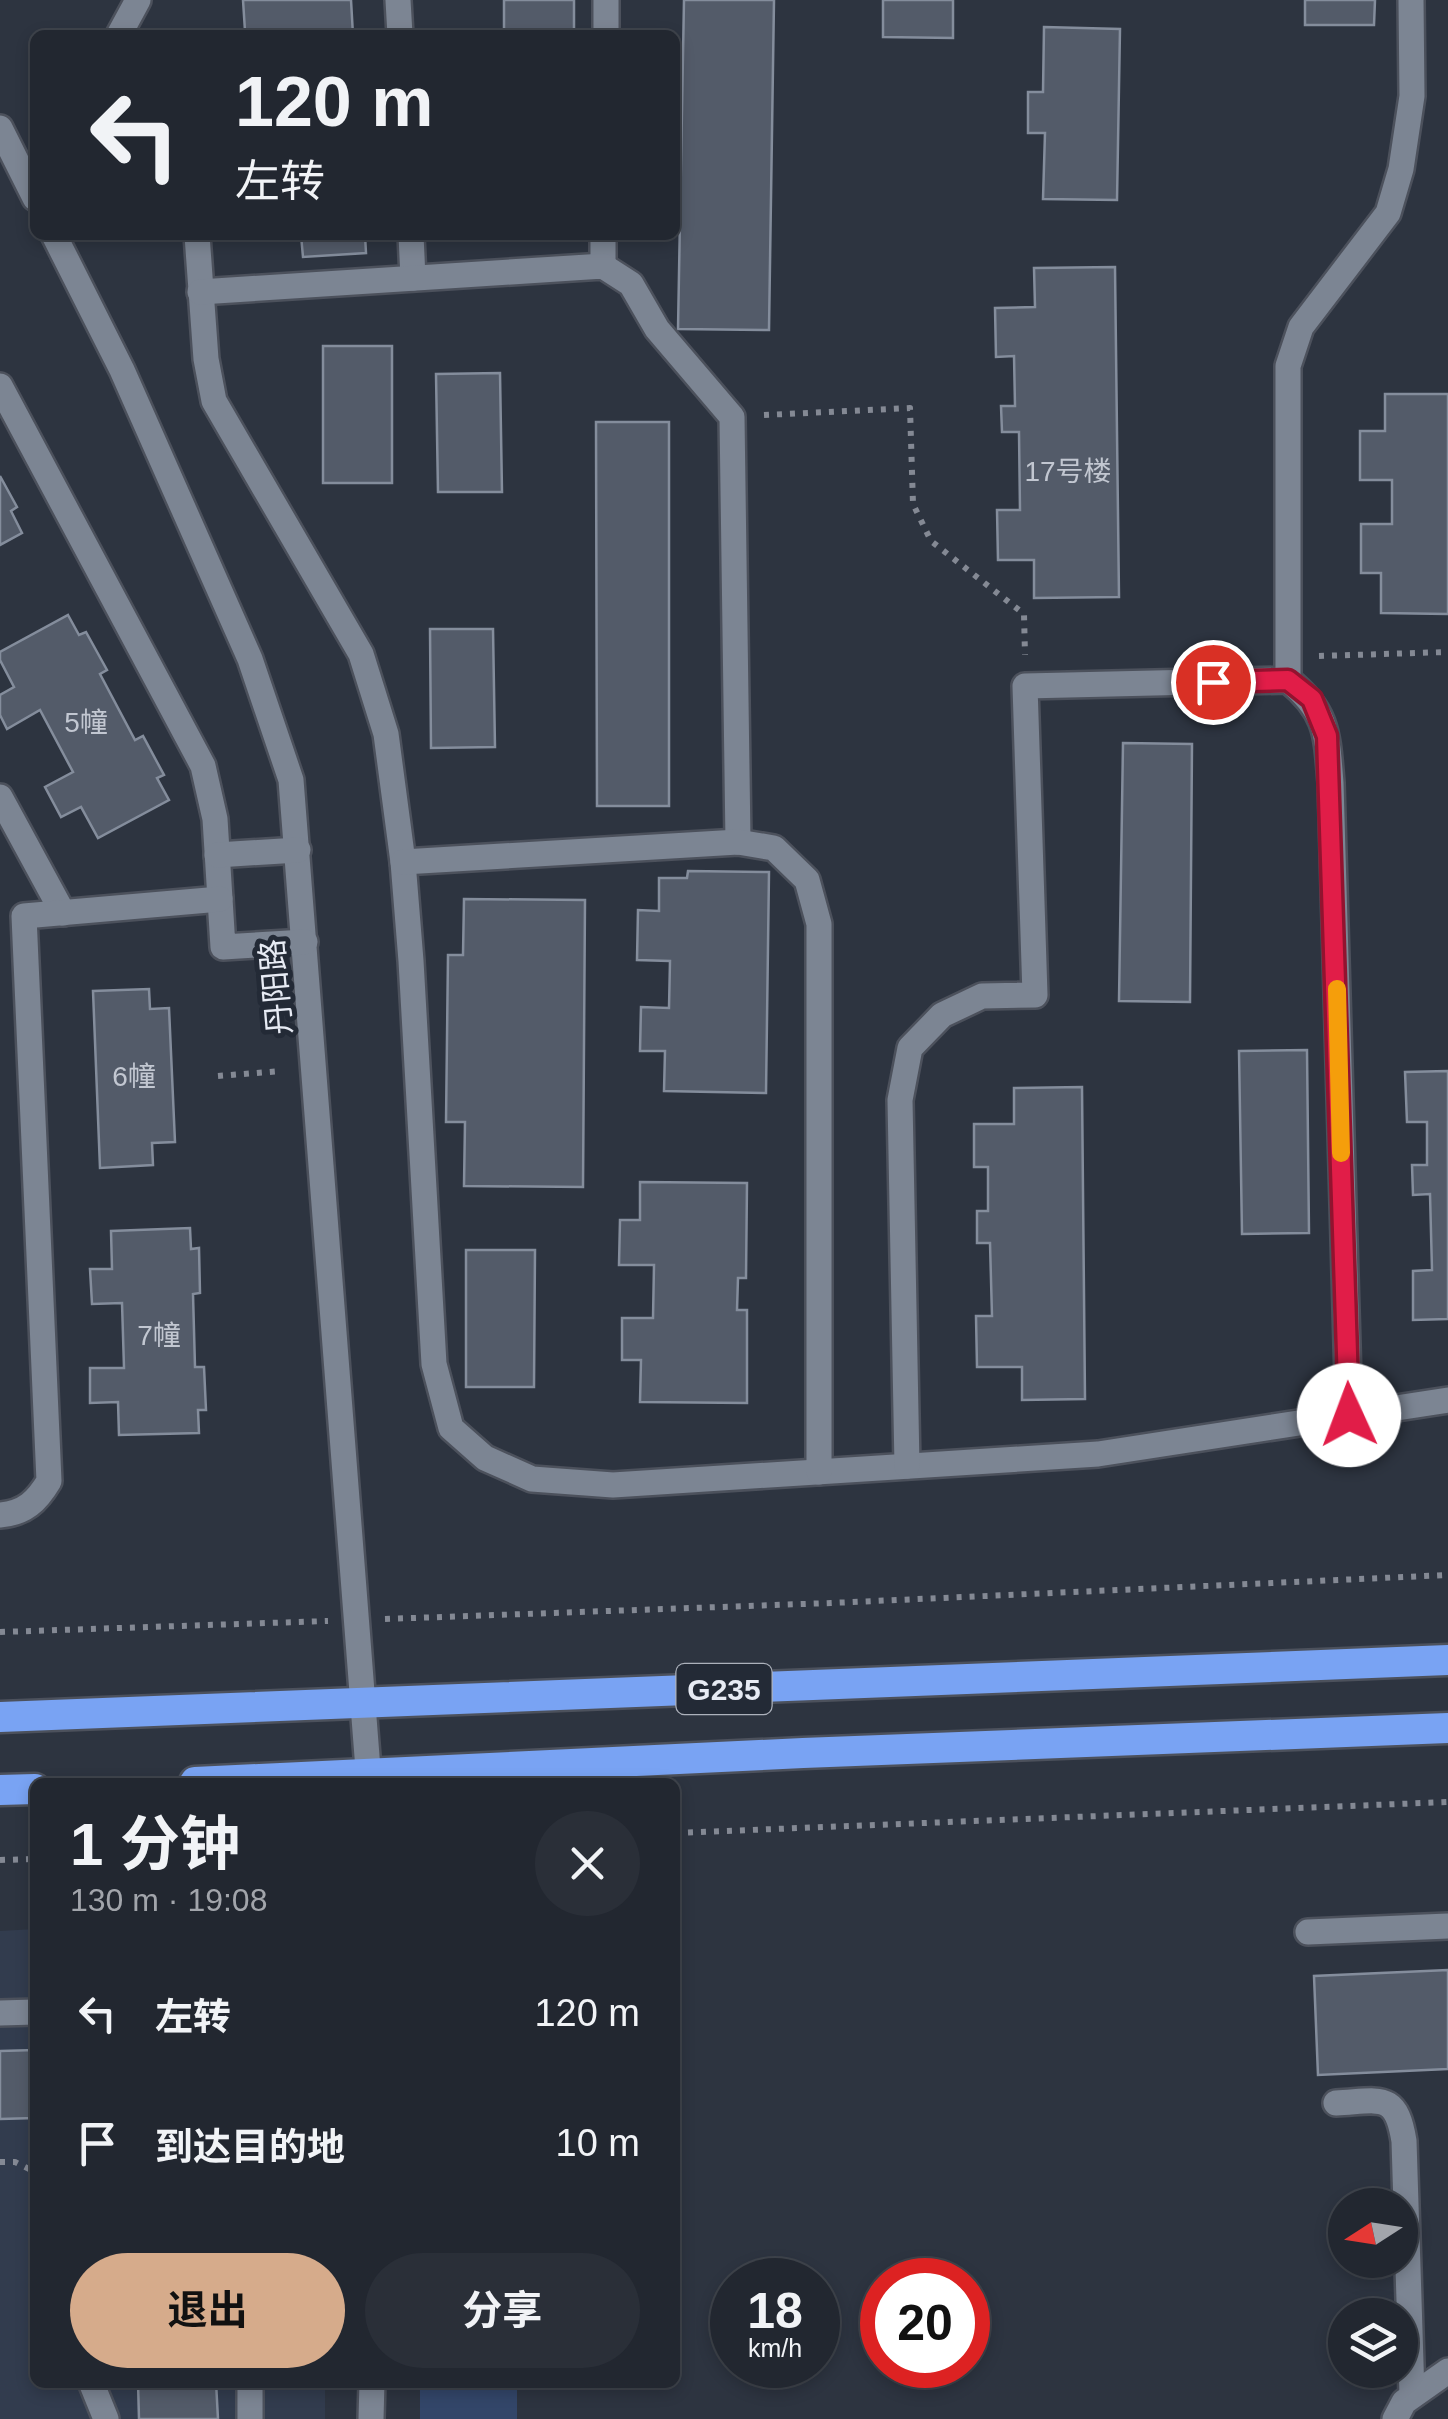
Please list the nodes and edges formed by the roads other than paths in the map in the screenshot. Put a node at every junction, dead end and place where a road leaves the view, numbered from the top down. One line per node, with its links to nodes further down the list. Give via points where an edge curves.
1 (138, 0): 5 (street)
2 (398, 0): 6 (street)
3 (606, 0): 7 (street)
4 (1411, 0): 18 (street, via 1412,96 1388,213 1300,327 1288,366)
5 (123, 30)
6 (400, 30)
7 (606, 30)
8 (0, 128): 9 (street)
9 (30, 187)
10 (57, 240): 21 (street, 丹阳路, via 122,370 250,660 291,780)
11 (197, 240): 16 (street)
12 (411, 240): 15 (street)
13 (603, 240): 14 (street)
14 (603, 266): 15 (street); 20 (street, via 631,284 657,329 732,417)
15 (413, 278): 16 (street)
16 (200, 292): 23 (street, via 214,402 361,654 386,734)
17 (0, 386): 22 (street, via 203,766)
18 (1288, 668): 28 (street, via 1312,699 1327,736); 29 (street, via 1026,686 1035,994 982,996 942,1016 910,1048 900,1100)
19 (0, 796): 25 (street)
20 (738, 842): 23 (street); 30 (street, via 774,848 807,880 818,924)
21 (298, 850): 22 (street); 26 (street, 丹阳路)
22 (216, 855): 24 (street)
23 (403, 862): 30 (street, via 434,1364 451,1428 485,1458 532,1479 614,1484)
24 (220, 899): 25 (street); 26 (street, via 223,947)
25 (63, 913): 31 (street, via 24,916 50,1481 36,1503)
26 (306, 942): 33 (street, 丹阳路)
27 (1448, 1400): 28 (street)
28 (1349, 1415): 29 (street, via 1098,1454)
29 (907, 1466): 30 (street)
30 (819, 1472)
31 (0, 1514)
32 (1448, 1660): 33 (highway, G235)
33 (365, 1704): 34 (highway, G235); 36 (street, 丹阳路)
34 (0, 1716)
35 (1448, 1728): 37 (highway, G235, via 803,1753)
36 (369, 1778)
37 (386, 1778)
38 (30, 1789): 39 (highway)
39 (0, 1790)
40 (1448, 1926): 41 (street)
41 (1308, 1932)
42 (0, 2012): 43 (street)
43 (30, 2012)
44 (1336, 2103): 49 (street, via 1387,2104 1400,2116)
45 (1448, 2371): 49 (street)
46 (93, 2388): 50 (street)
47 (250, 2388): 51 (street)
48 (372, 2388): 52 (street)
49 (1412, 2395): 53 (street)
50 (106, 2419)
51 (250, 2419)
52 (372, 2419)
53 (1395, 2419)

